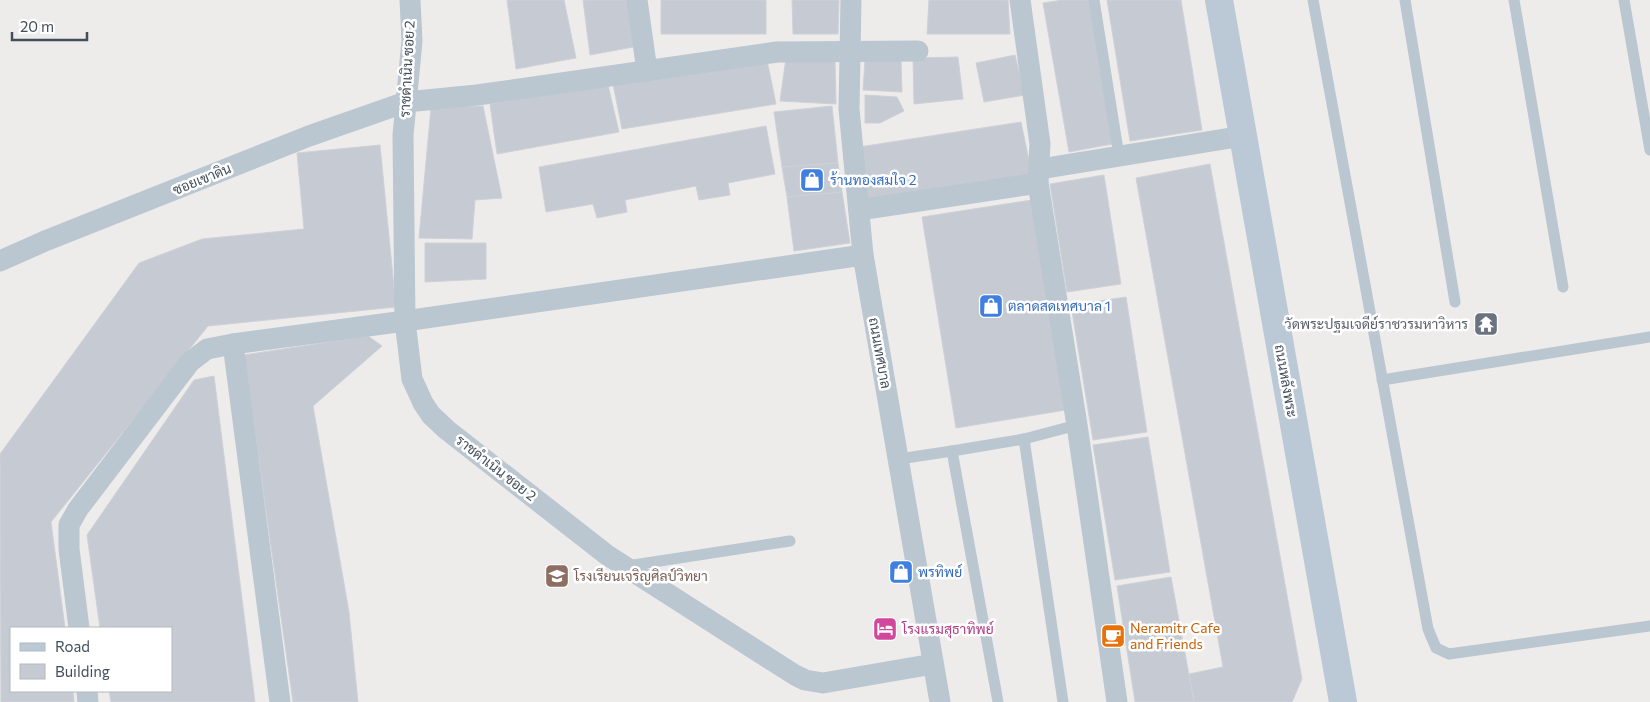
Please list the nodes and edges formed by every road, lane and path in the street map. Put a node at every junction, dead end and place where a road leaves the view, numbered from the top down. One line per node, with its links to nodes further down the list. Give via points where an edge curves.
1 (410, 0): 14 (street, ราชดำเนิน ซอย 2, via 412,41)
2 (638, 0): 13 (street)
3 (851, 0): 12 (street, ถนนเทศบาล)
4 (1020, 0): 18 (street, via 1040,144)
5 (1094, 0): 17 (lane)
6 (1219, 0): 15 (main road, ถนนหลังพระ)
7 (1313, 0): 27 (lane)
8 (1405, 0): 23 (lane)
9 (1514, 0): 22 (lane)
10 (1624, 0): 16 (lane)
11 (918, 50): 12 (street, ซอยเขาดิน)
12 (851, 51): 13 (street, ซอยเขาดิน, via 777,52); 19 (street, ถนนเทศบาล, via 849,108)
13 (647, 71): 14 (street, ซอยเขาดิน)
14 (406, 102): 21 (street, ซอยเขาดิน, via 309,136); 24 (street, ราชดำเนิน ซอย 2, via 403,135)
15 (1243, 136): 17 (street); 42 (main road, ถนนหลังพระ)
16 (1650, 150)
17 (1118, 156): 18 (street)
18 (1039, 176): 19 (street); 28 (street)
19 (859, 210): 20 (street, ถนนเทศบาล)
20 (863, 255): 24 (street); 31 (street, ถนนเทศบาล)
21 (0, 261)
22 (1564, 287)
23 (1455, 302)
24 (405, 322): 26 (street); 33 (street, ราชดำเนิน ซอย 2, via 412,379 431,415)
25 (1650, 337): 27 (lane)
26 (233, 344): 35 (street, via 207,349 190,362 69,525); 37 (street)
27 (1382, 380): 34 (lane, via 1428,629 1436,648 1449,654)
28 (1077, 425): 29 (lane); 41 (street)
29 (1024, 439): 30 (lane); 40 (lane)
30 (952, 451): 31 (lane); 39 (lane)
31 (899, 459): 36 (street, ถนนเทศบาล)
32 (790, 541): 33 (lane)
33 (625, 567): 36 (street, ราชดำเนิน ซอย 2, via 805,680 822,683)
34 (1650, 626)
35 (79, 627)
36 (933, 664): 38 (street, ถนนเทศบาล)
37 (280, 702)
38 (940, 702)
39 (998, 702)
40 (1063, 702)
41 (1117, 702)
42 (1343, 702)

